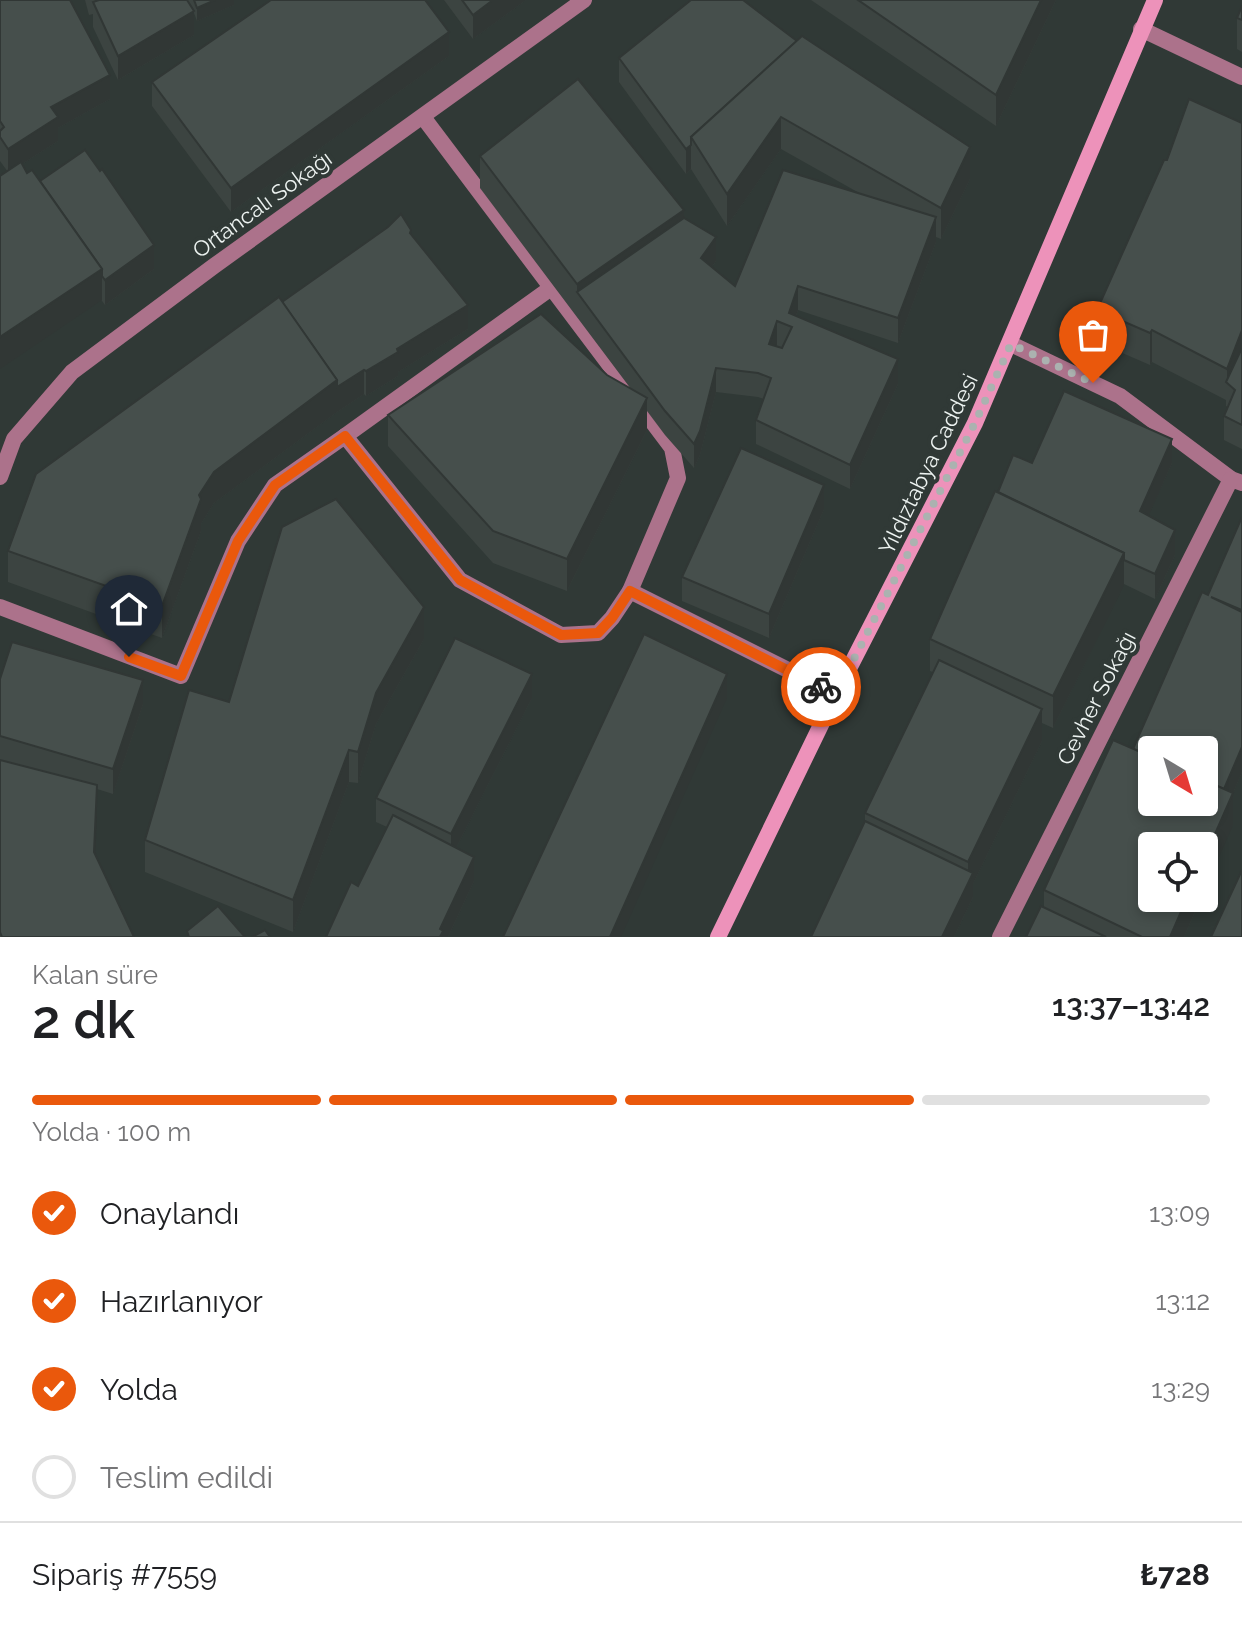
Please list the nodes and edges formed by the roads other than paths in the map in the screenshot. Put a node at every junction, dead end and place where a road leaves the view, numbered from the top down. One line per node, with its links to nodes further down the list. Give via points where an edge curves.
1 (584, 0): 5 (street, Ortancalı Sokağı)
2 (1155, 0): 3 (main road, Yıldıztabya Caddesi)
3 (1141, 29): 4 (street); 7 (main road, Yıldıztabya Caddesi)
4 (1242, 77)
5 (423, 117): 6 (street); 9 (street, Ortancalı Sokağı, via 72,372 14,439)
6 (551, 288): 8 (street); 11 (street, via 672,448 678,478)
7 (1011, 344): 10 (street, via 1120,396); 13 (main road, Yıldıztabya Caddesi)
8 (345, 436): 11 (street, via 460,580 523,615 561,635 598,633); 12 (street, via 275,485 238,541 181,676)
9 (0, 477)
10 (1236, 481): 15 (street, Cevher Sokağı)
11 (630, 591): 13 (street)
12 (0, 607)
13 (836, 694): 14 (main road, Yıldıztabya Caddesi)
14 (718, 937)
15 (1000, 937)

